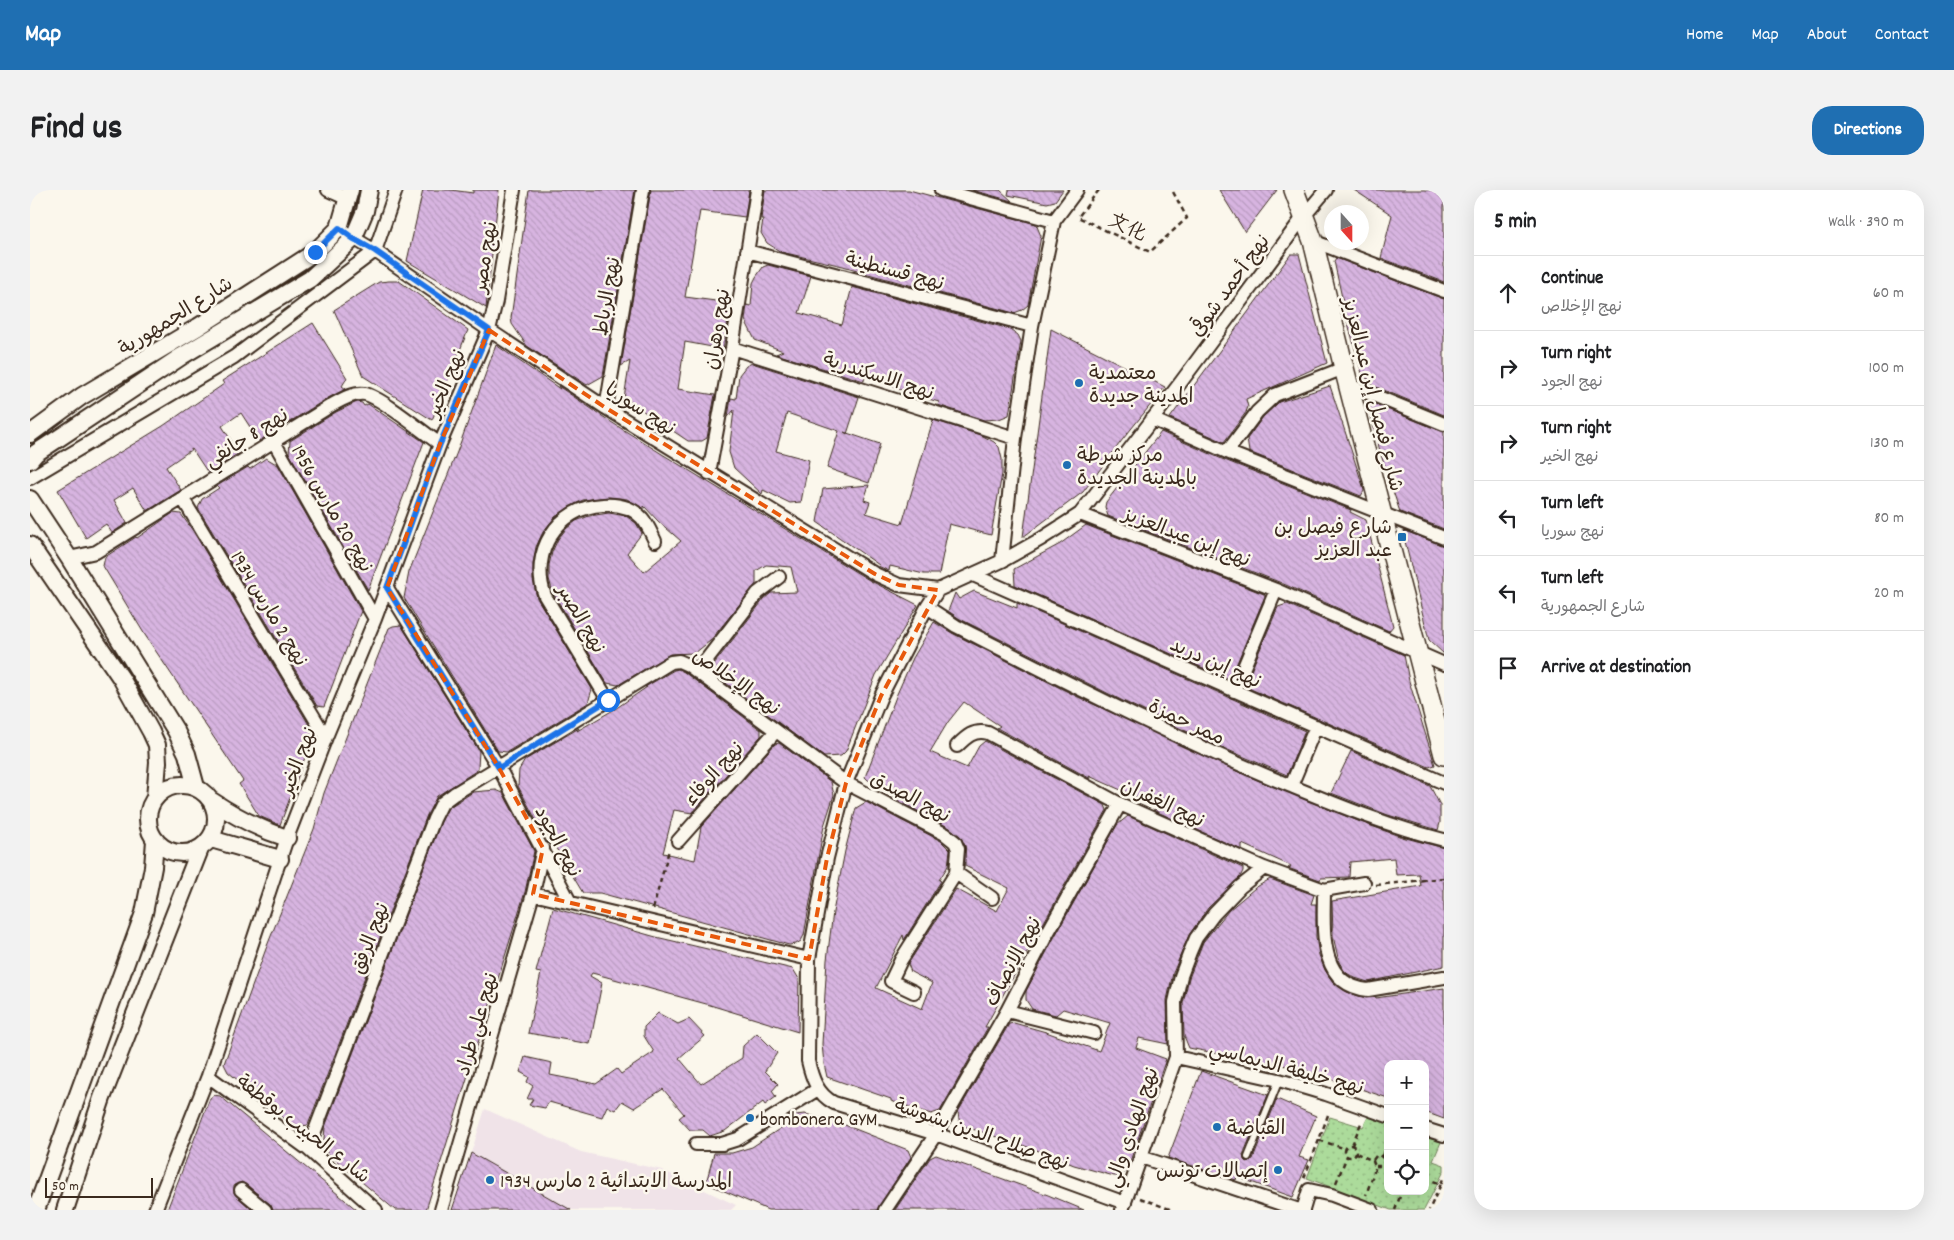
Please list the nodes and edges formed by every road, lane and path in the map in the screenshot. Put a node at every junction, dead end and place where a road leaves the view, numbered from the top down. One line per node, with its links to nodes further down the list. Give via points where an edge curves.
1 (328, 190): 13 (street)
2 (369, 190): 17 (street)
3 (396, 190): 19 (street)
4 (514, 190): 23 (street, نهج مصر)
5 (643, 190): 26 (street, نهج الرباط)
6 (757, 190): 20 (street, نهج وهران)
7 (941, 190): 15 (street)
8 (1077, 190): 15 (street)
9 (1099, 190): 10 (path, 文化, via 1078,217 1150,252 1187,218)
10 (1172, 190)
11 (1294, 190): 14 (main road, شارع فيصل إبن عبدالعزيز)
12 (1326, 190): 14 (street, نهج أحمد شوقي)
13 (349, 195): 16 (street)
14 (1304, 216): 18 (main road, شارع فيصل إبن عبدالعزيز); 27 (street, نهج أحمد شوقي)
15 (1054, 220): 22 (street)
16 (339, 228): 17 (street, نهج سوريا); 29 (street, شارع الجمهورية, via 315,252 198,328 82,396)
17 (354, 239): 19 (street, نهج سوريا); 34 (street, via 310,279 182,356)
18 (1313, 241): 21 (street); 25 (main road, شارع فيصل إبن عبدالعزيز)
19 (375, 251): 23 (street, نهج سوريا); 36 (street, via 234,357)
20 (748, 251): 22 (street, نهج قسنطينة); 24 (street, نهج وهران)
21 (1444, 292)
22 (1032, 326): 30 (street)
23 (489, 330): 26 (street, نهج سوريا); 32 (street, نهج الخير)
24 (732, 348): 30 (street, نهج الاسكندرية); 35 (street, نهج وهران)
25 (1346, 377): 28 (street); 33 (street, via 1275,395 1257,412); 39 (main road, شارع فيصل إبن عبدالعزيز)
26 (606, 408): 35 (street, نهج سوريا)
27 (1152, 419): 33 (street); 40 (street, نهج أحمد شوقي)
28 (1444, 424)
29 (30, 434)
30 (1015, 438): 45 (street)
31 (274, 442): 32 (street, نهج 8 جانفي, via 332,405 356,394 364,394 378,399); 38 (street, نهج 8 جانفي); 52 (street, نهج 20 مارس 1956)
32 (440, 444): 48 (street, نهج الخير)
33 (1227, 452): 39 (street)
34 (30, 460)
35 (709, 473): 49 (street, نهج سوريا, via 875,574 899,585)
36 (30, 478)
37 (30, 499): 44 (street)
38 (183, 499): 44 (street, نهج 8 جانفي, via 96,552); 60 (street, نهج 2 مارس 1934)
39 (1381, 512): 41 (street); 53 (main road, شارع فيصل إبن عبدالعزيز)
40 (1080, 514): 45 (street, نهج أحمد شوقي); 50 (street, نهج إبن عبدالعزيز)
41 (1444, 538)
42 (655, 541): 57 (street, نهج الصبر, via 648,525 629,509 609,505 588,506 571,514 556,528 542,556 541,584 545,596)
43 (30, 545): 68 (street, via 139,708 157,745)
44 (69, 558): 67 (street, via 176,731 188,754)
45 (1002, 561): 46 (street, نهج أحمد شوقي)
46 (973, 574): 49 (street, نهج أحمد شوقي); 56 (street, نهج إبن دريد)
47 (780, 577): 55 (street, via 758,593)
48 (387, 588): 52 (street, نهج الخير); 63 (street, نهج الجود)
49 (938, 590): 51 (street)
50 (1276, 590): 53 (street, نهج إبن عبدالعزيز); 56 (street)
51 (926, 607): 65 (street, via 881,696); 66 (street, ممر حمزة, via 956,626 1141,720)
52 (376, 619): 60 (street, نهج الخير)
53 (1418, 654): 54 (street, نهج إبن عبدالعزيز); 62 (main road, شارع فيصل إبن عبدالعزيز)
54 (1444, 664)
55 (698, 672): 57 (street, نهج الإخلاص, via 683,662 671,662); 59 (street, نهج الإخلاص)
56 (1234, 691): 58 (street, نهج إبن دريد)
57 (608, 700): 63 (street, نهج الإخلاص)
58 (1316, 726): 64 (street, نهج إبن دريد); 66 (street)
59 (776, 731): 65 (street, نهج الإخلاص); 74 (street, نهج الوفاء)
60 (326, 737): 71 (street, نهج الخير)
61 (957, 746): 70 (street, نهج الغفران, via 972,733 988,733)
62 (1444, 755)
63 (499, 768): 76 (street, نهج الجود); 106 (street, نهج الرفق, via 446,799 439,809)
64 (1444, 782)
65 (846, 783): 79 (street, نهج الصدق, via 952,839 959,853); 87 (street, via 827,858)
66 (1291, 786): 73 (street, ممر حمزة, via 1396,826)
67 (196, 788): 68 (street, via 178,785); 69 (street)
68 (155, 798): 72 (street, via 150,806 148,824)
69 (212, 801): 71 (street, via 235,817); 75 (street, via 217,820)
70 (1120, 804): 78 (street, نهج الغفران); 90 (street, نهج الإنصاف)
71 (287, 838): 77 (street, نهج الخير)
72 (155, 840): 75 (street, via 176,853 193,852); 125 (street, via 144,913)
73 (1444, 840)
74 (678, 841): 86 (path, via 668,851)
75 (206, 844): 77 (street); 126 (street, via 102,1098)
76 (543, 848): 83 (street, نهج علي طراد); 85 (street, نهج الجود)
77 (280, 859): 93 (street, نهج الخير)
78 (1264, 868): 82 (street, نهج الغفران); 92 (street, نهج الهادي والي, via 1240,886 1196,938 1181,976 1176,1002)
79 (956, 874): 84 (street); 89 (street, نهج الصدق, via 890,981)
80 (1444, 878): 81 (path, via 1381,886)
81 (1364, 883): 82 (street)
82 (1324, 890): 88 (street, via 1327,954 1336,973 1349,985 1368,990)
83 (533, 894): 85 (street); 130 (street, نهج علي طراد)
84 (992, 898)
85 (570, 902): 86 (street, نهج الجود)
86 (651, 920): 87 (street, نهج الجود)
87 (809, 959): 95 (street, via 808,1061)
88 (1444, 977)
89 (914, 992)
90 (1007, 1011): 91 (street); 100 (street, نهج الإنصاف)
91 (1094, 1034)
92 (1176, 1057): 94 (street, نهج خليفة الديماسي); 111 (street, نهج الهادي والي)
93 (208, 1076): 106 (street, شارع الحبيب بوقطفة); 127 (street, نهج الخير)
94 (1279, 1080): 96 (street, نهج خليفة الديماسي); 112 (lane)
95 (818, 1089): 100 (street, نهج صلاح الدين بشوشة, via 824,1098 843,1106); 103 (street, via 738,1140)
96 (1367, 1108): 97 (street, نهج خليفة الديماسي); 104 (path)
97 (1384, 1114)
98 (1328, 1115): 102 (path)
99 (1429, 1130): 101 (street)
100 (936, 1134): 123 (street, نهج صلاح الدين بشوشة); 131 (street, نهج الإنصاف)
101 (1444, 1135)
102 (1319, 1140): 105 (path); 120 (path, via 1304,1178)
103 (696, 1144)
104 (1352, 1145): 105 (path); 108 (path)
105 (1343, 1148): 109 (path)
106 (308, 1150): 129 (street, شارع الحبيب بوقطفة)
107 (1385, 1150): 110 (path)
108 (1356, 1153): 109 (path); 113 (path)
109 (1347, 1156): 122 (path)
110 (1382, 1156): 113 (path, via 1376,1156)
111 (1141, 1157): 123 (street, نهج الهادي والي); 133 (street)
112 (1248, 1157)
113 (1373, 1161): 114 (path)
114 (1376, 1166): 115 (path); 124 (path)
115 (1384, 1166)
116 (1444, 1176): 118 (path)
117 (1429, 1180): 118 (path)
118 (1441, 1184): 136 (path)
119 (240, 1190): 128 (street)
120 (1309, 1190): 122 (street); 134 (street)
121 (1401, 1195): 135 (path)
122 (1332, 1196): 124 (street)
123 (1125, 1202): 132 (path)
124 (1367, 1208)
125 (36, 1210)
126 (66, 1210)
127 (155, 1210)
128 (265, 1210)
129 (376, 1210)
130 (441, 1210)
131 (885, 1210)
132 (1172, 1210)
133 (1299, 1210)
134 (1303, 1210)
135 (1395, 1210)
136 (1429, 1210)

